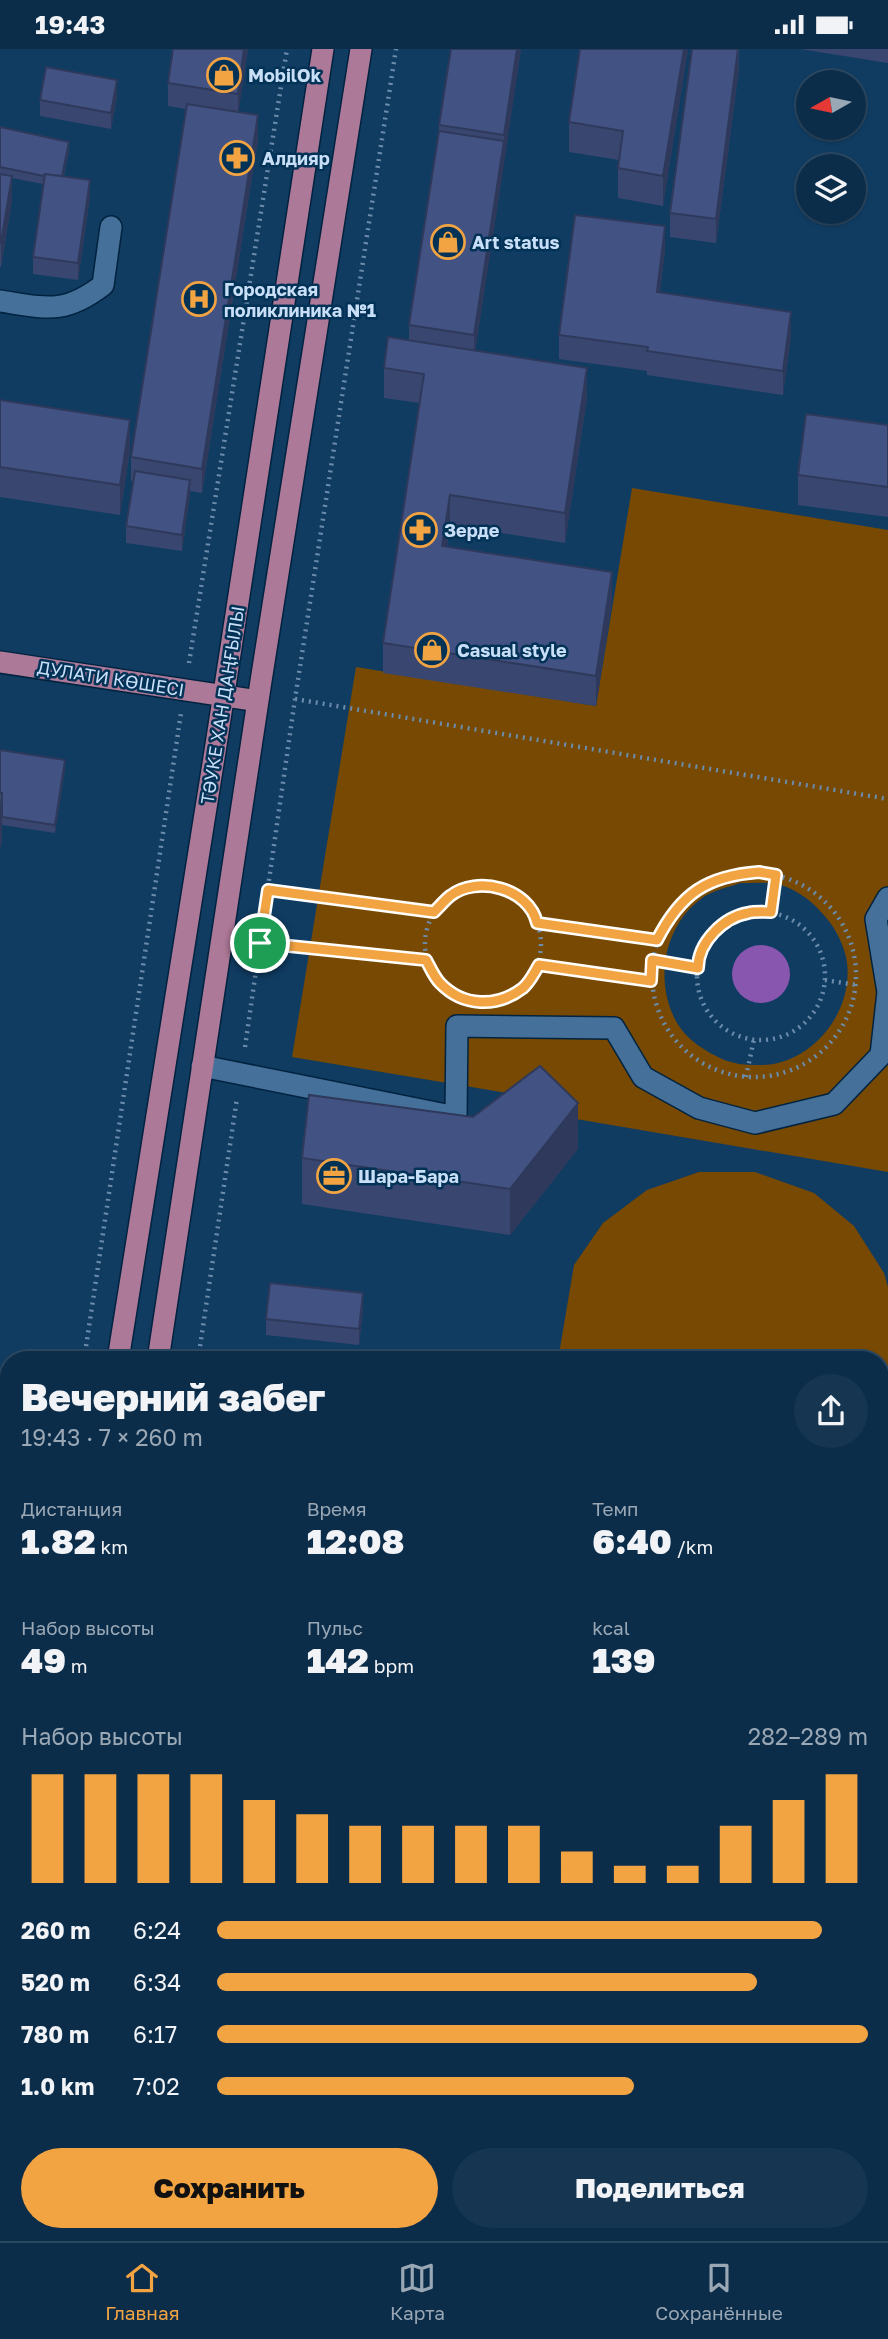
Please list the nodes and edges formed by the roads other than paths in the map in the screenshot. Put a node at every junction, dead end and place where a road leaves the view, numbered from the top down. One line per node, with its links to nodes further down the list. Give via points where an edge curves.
1 (323, 49): 6 (main road, ТӘУКЕ ХАН ДАҢҒЫЛЫ)
2 (361, 49): 7 (main road, ТӘУКЕ ХАН ДАҢҒЫЛЫ)
3 (111, 227): 4 (street, via 103,285 85,299 57,308)
4 (0, 301)
5 (0, 662): 6 (main road, ДУЛАТИ КӨШЕСІ)
6 (223, 695): 7 (main road, ДУЛАТИ КӨШЕСІ); 11 (main road, ТӘУКЕ ХАН ДАҢҒЫЛЫ)
7 (258, 701): 10 (main road, ТӘУКЕ ХАН ДАҢҒЫЛЫ)
8 (888, 898): 9 (street, via 876,919)
9 (888, 992): 10 (street, via 881,1055 834,1104 755,1122 699,1108 643,1077 614,1028 457,1026 456,1117)
10 (202, 1066): 12 (main road, ТӘУКЕ ХАН ДАҢҒЫЛЫ)
11 (119, 1351)
12 (159, 1351)

